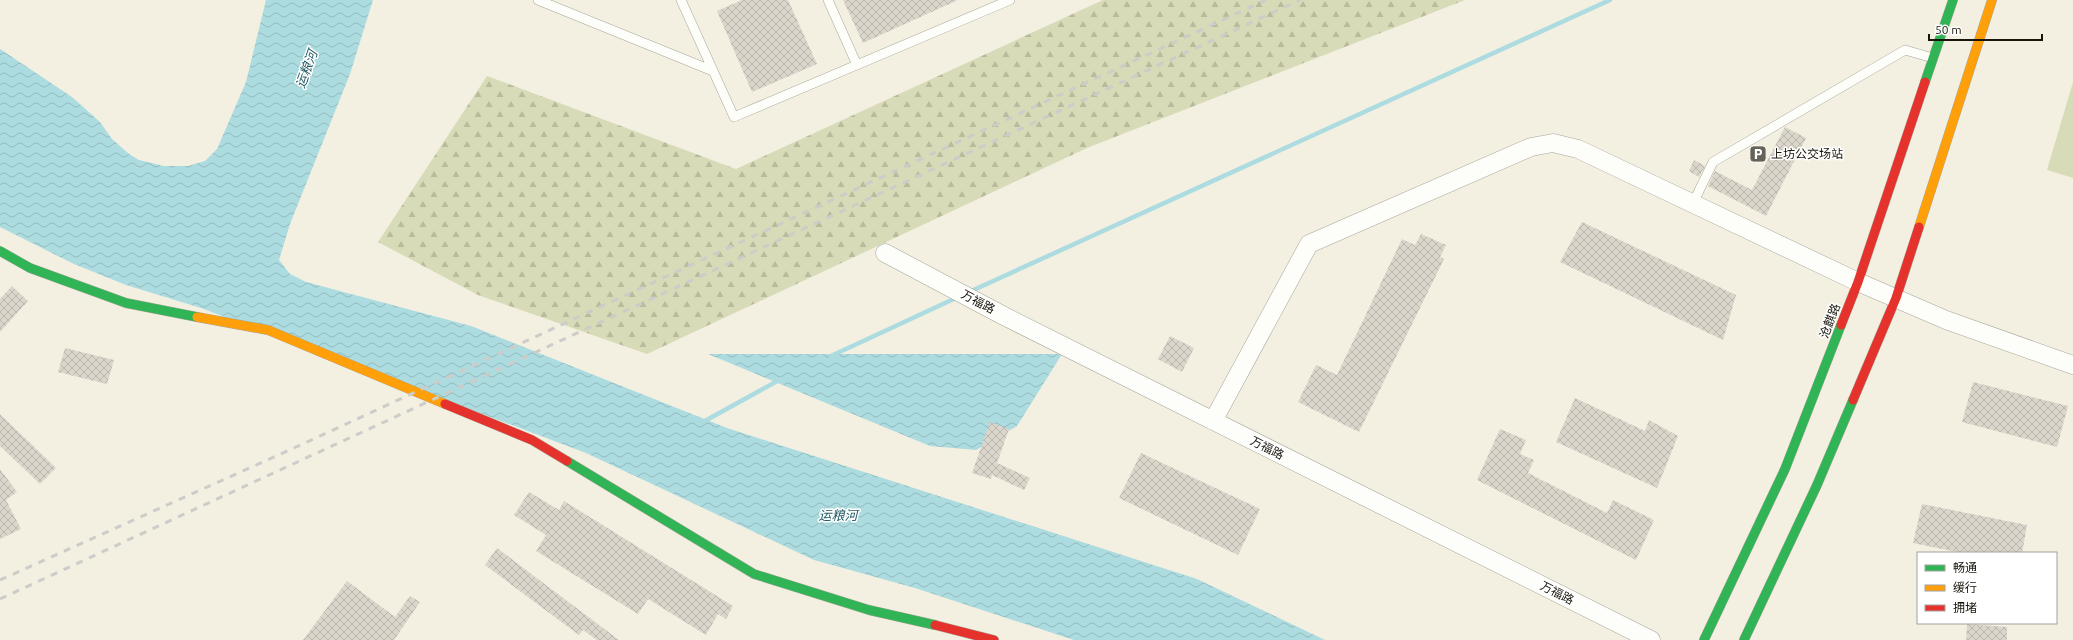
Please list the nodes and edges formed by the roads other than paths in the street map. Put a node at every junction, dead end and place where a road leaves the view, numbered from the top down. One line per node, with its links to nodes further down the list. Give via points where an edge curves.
1 (538, 0): 9 (lane)
2 (681, 0): 9 (lane)
3 (828, 0): 8 (lane)
4 (1010, 0): 8 (lane)
5 (1953, 0): 7 (main road, 沧麒路)
6 (1992, 0): 14 (main road)
7 (1933, 58): 10 (lane, via 1905,50 1713,162); 13 (main road, 沧麒路)
8 (857, 65): 9 (lane, via 734,118)
9 (713, 71)
10 (1693, 203): 13 (street); 16 (street, via 1578,149 1553,143 1531,147 1308,244)
11 (0, 251): 17 (main road, via 30,268 126,303 268,330 525,437 754,574 869,610)
12 (885, 253): 16 (street, 万福路)
13 (1858, 282): 14 (street); 19 (main road, 沧麒路, via 1785,469)
14 (1896, 298): 15 (street, via 1946,320); 20 (main road, via 1817,484)
15 (2073, 365)
16 (1214, 421): 18 (street, 万福路)
17 (994, 640)
18 (1651, 640)
19 (1704, 640)
20 (1744, 640)

